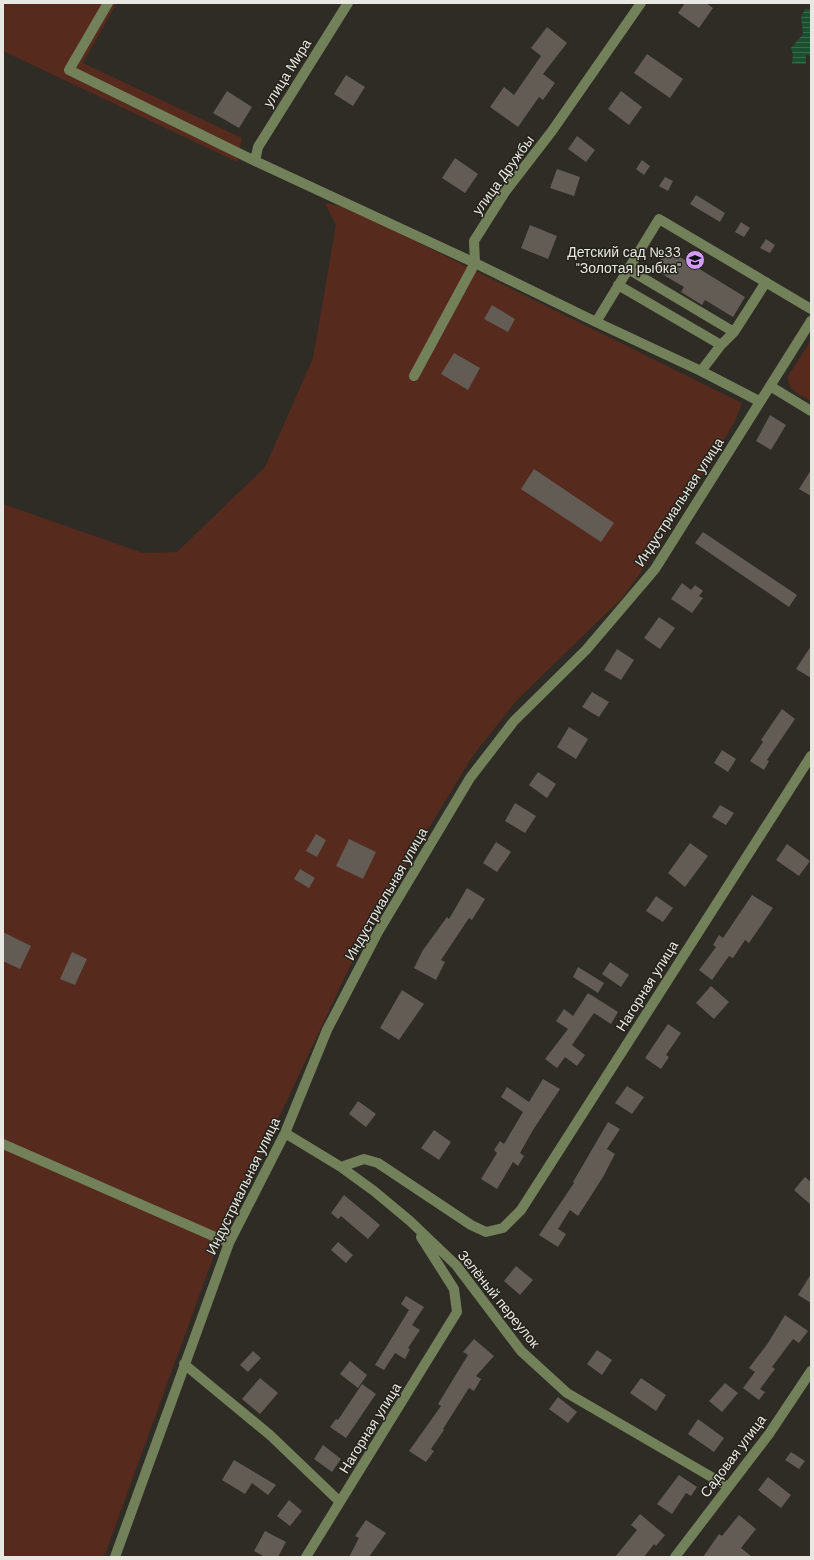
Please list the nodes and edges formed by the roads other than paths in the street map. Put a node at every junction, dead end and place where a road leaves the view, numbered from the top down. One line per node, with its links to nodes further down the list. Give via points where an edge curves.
1 (108, 3): 4 (street, via 70,70)
2 (348, 3): 4 (street, улица Мира, via 258,146)
3 (641, 3): 5 (street, улица Дружбы, via 552,131 505,192 474,242)
4 (255, 161): 5 (street)
5 (475, 262): 11 (street); 15 (street)
6 (628, 270): 7 (street, via 659,219); 8 (street); 12 (street)
7 (766, 282): 9 (street); 12 (street)
8 (618, 285): 11 (street); 13 (street)
9 (811, 309)
10 (811, 320): 16 (street, Индустриальная улица)
11 (596, 322): 14 (street)
12 (734, 332): 13 (street)
13 (721, 345): 14 (street)
14 (701, 371): 17 (street)
15 (414, 376)
16 (770, 386): 17 (street, Индустриальная улица); 18 (street)
17 (759, 401): 20 (street, Индустриальная улица, via 655,569 586,650 514,720 470,778 378,932 327,1030)
18 (811, 412)
19 (811, 756): 22 (street, Нагорная улица, via 521,1210 503,1228 486,1232 471,1225 378,1163 364,1159)
20 (285, 1133): 22 (street, Зелёный переулок); 24 (street, Индустриальная улица)
21 (3, 1144): 24 (street)
22 (340, 1167): 23 (street, Зелёный переулок)
23 (410, 1221): 27 (street, Зелёный переулок, via 456,1265 521,1351 567,1393); 28 (street, Нагорная улица, via 454,1289 456,1312)
24 (229, 1243): 25 (street, Индустриальная улица)
25 (184, 1364): 28 (street, via 270,1435); 29 (street, Индустриальная улица)
26 (811, 1371): 27 (street, Садовая улица, via 769,1434)
27 (727, 1486): 31 (street, Садовая улица)
28 (340, 1502): 30 (street, Нагорная улица)
29 (115, 1557)
30 (306, 1557)
31 (675, 1557)

